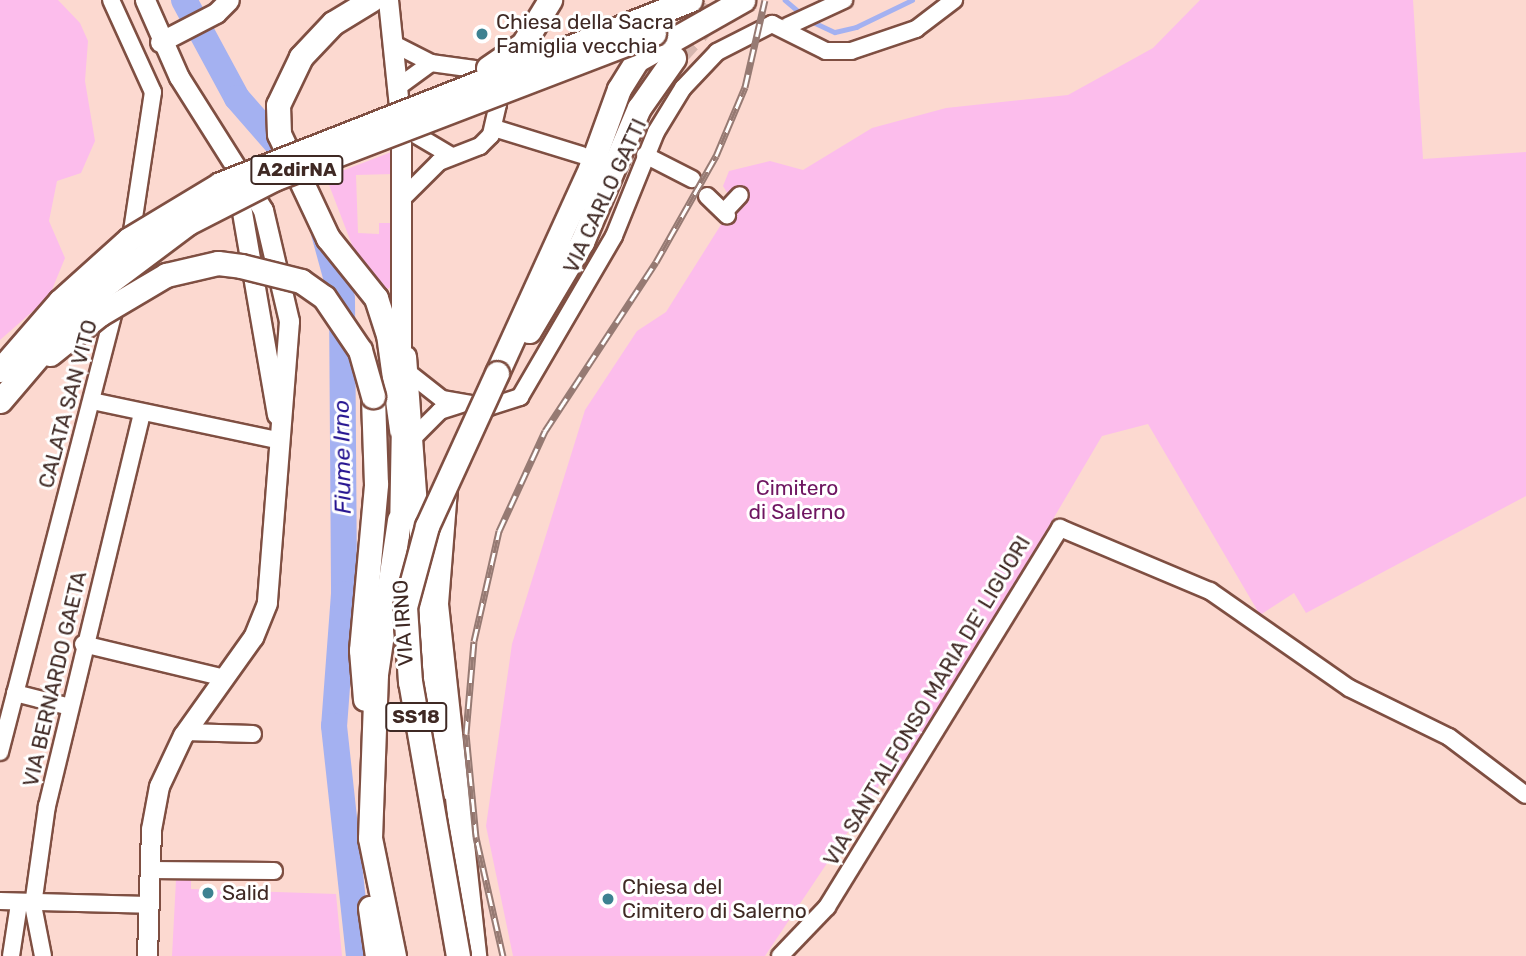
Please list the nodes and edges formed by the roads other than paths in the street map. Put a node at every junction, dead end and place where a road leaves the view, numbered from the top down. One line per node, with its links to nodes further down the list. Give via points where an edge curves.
1 (111, 0): 31 (street, CALATA SAN VITO, via 153,92 146,156)
2 (145, 0): 12 (main road)
3 (371, 0): 34 (highway, bridge, via 341,17 301,57 284,86 278,118 284,155 312,211 376,298)
4 (387, 0): 13 (main road, VIA IRNO)
5 (550, 0): 22 (highway, bridge, via 536,29 507,58 290,142)
6 (690, 0): 22 (highway, A2dirNA, bridge)
7 (743, 0): 14 (highway, A2dirNA)
8 (844, 0): 11 (street, VIA CARLO GATTI)
9 (954, 0): 11 (street, via 916,29 851,51 826,51)
10 (222, 7): 12 (main road)
11 (802, 20): 20 (street, VIA CARLO GATTI, via 772,24 711,57 683,88)
12 (160, 42): 35 (main road, via 263,210 285,285 287,377)
13 (394, 44): 15 (street); 16 (main road, VIA IRNO)
14 (662, 45): 21 (highway, via 638,60 619,89); 29 (highway, via 582,242 540,316); 30 (highway, A2dirNA, bridge, via 274,179 188,223 88,298)
15 (431, 63): 16 (street); 18 (street, via 462,64 487,78 498,104)
16 (398, 88): 17 (main road, VIA IRNO)
17 (401, 126): 19 (street); 26 (main road, VIA IRNO)
18 (494, 128): 19 (street, via 480,146); 21 (street)
19 (450, 155): 26 (street)
20 (645, 155): 23 (street); 32 (street, VIA CARLO GATTI, via 614,236 532,382 508,404)
21 (586, 162): 29 (highway)
22 (262, 163): 30 (highway, A2dirNA, bridge, via 129,239 60,301)
23 (692, 179)
24 (740, 195): 25 (street, via 726,214)
25 (707, 196)
26 (401, 200): 27 (main road, VIA IRNO)
27 (401, 324): 28 (main road, VIA IRNO); 34 (main road, VIA IRNO)
28 (409, 373): 32 (street, via 432,395); 34 (main road, VIA IRNO)
29 (497, 373): 36 (highway, SS18, bridge)
30 (3, 386): 42 (highway, bridge, via 138,290 186,268 218,263 272,271 324,297 360,350 373,396 376,484 360,667)
31 (92, 401): 33 (street); 40 (street, CALATA SAN VITO)
32 (463, 403): 34 (street, via 440,411)
33 (142, 413): 35 (street); 38 (street, VIA BERNARDO GAETA)
34 (407, 433): 37 (main road, VIA IRNO); 50 (main road, VIA IRNO, via 429,671)
35 (281, 441): 39 (main road, via 267,603 253,637)
36 (445, 482): 50 (highway, bridge, via 436,604 452,787); 60 (highway, SS18, bridge, via 412,571 405,634)
37 (399, 520): 42 (highway); 59 (main road, VIA IRNO, via 402,669)
38 (83, 644): 39 (street); 41 (street, VIA BERNARDO GAETA)
39 (225, 678): 43 (main road)
40 (15, 693): 41 (street); 45 (street, CALATA SAN VITO)
41 (70, 706): 52 (street, VIA BERNARDO GAETA)
42 (371, 727): 47 (highway)
43 (185, 732): 44 (street); 48 (main road, via 159,786)
44 (253, 734)
45 (0, 752)
46 (1526, 795): 63 (street, VIA SANT'ALFONSO MARIA DE' LIGUORI, via 1449,737 1349,688 1210,591 1060,528 827,907)
47 (370, 838): 57 (highway); 58 (highway)
48 (149, 870): 49 (street); 53 (main road)
49 (274, 871)
50 (466, 878): 61 (highway); 62 (main road, VIA IRNO)
51 (0, 901): 52 (street)
52 (26, 905): 53 (street); 54 (street); 55 (street, VIA BERNARDO GAETA)
53 (148, 905): 56 (main road)
54 (11, 956)
55 (43, 956)
56 (147, 956)
57 (377, 956)
58 (394, 956)
59 (449, 956)
60 (458, 956)
61 (474, 956)
62 (484, 956)
63 (780, 956)

